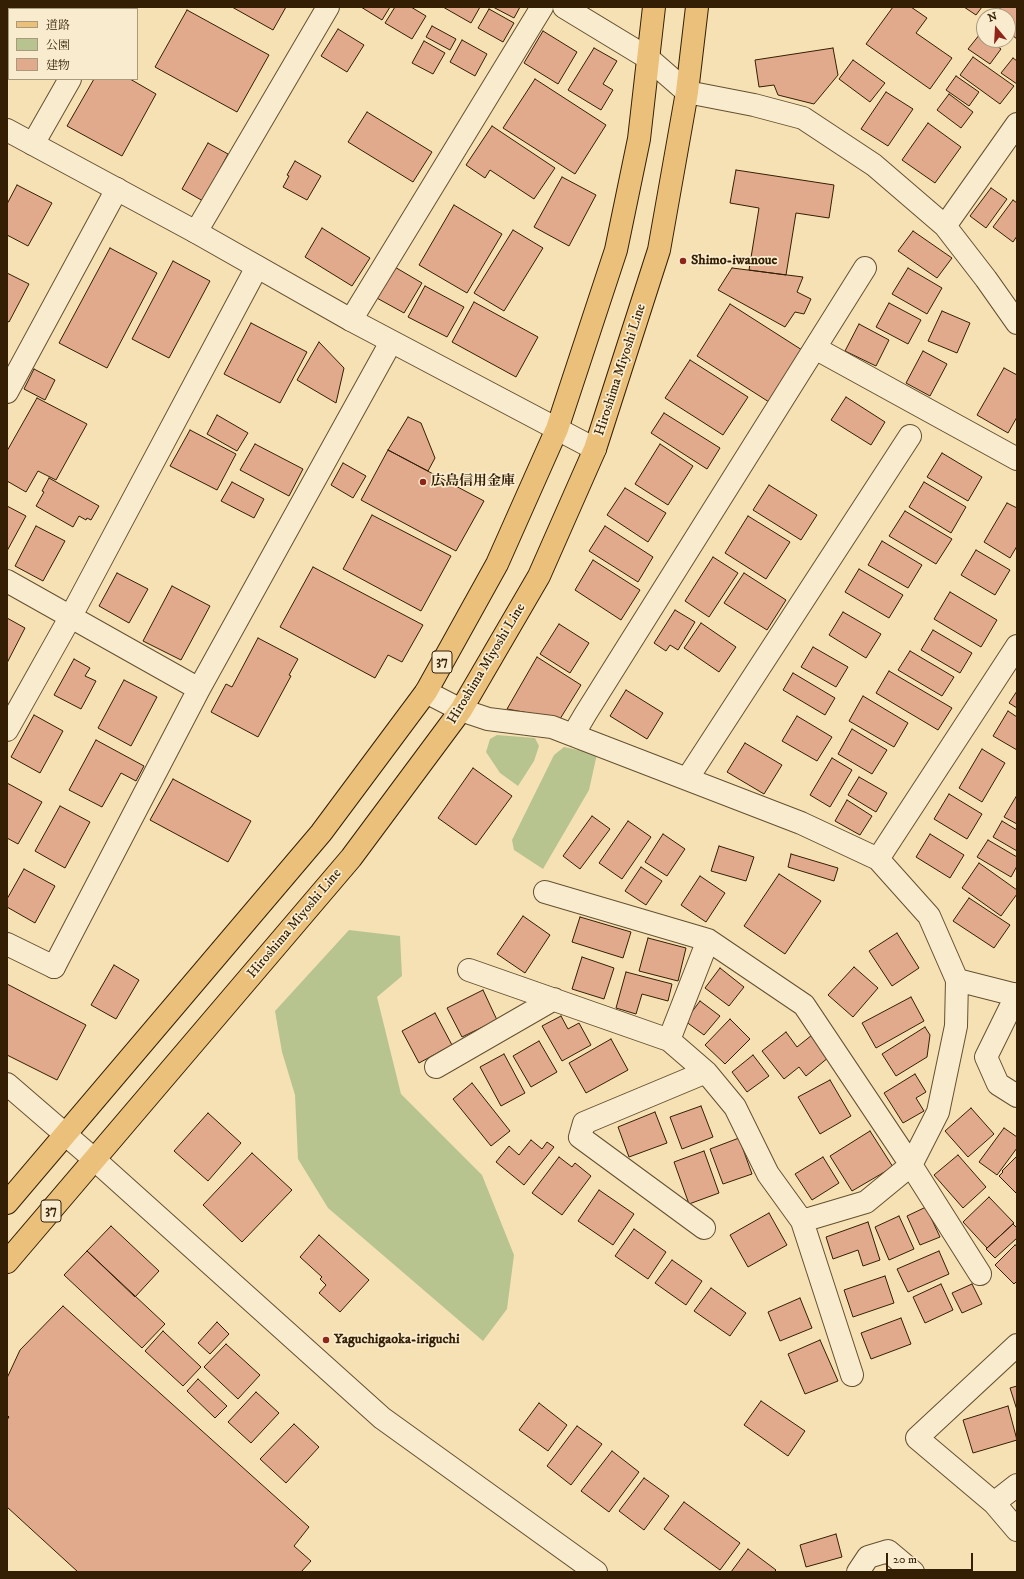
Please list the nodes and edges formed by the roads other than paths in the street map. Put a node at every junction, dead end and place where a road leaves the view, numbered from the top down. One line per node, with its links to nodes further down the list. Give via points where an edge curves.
1 (328, 7): 14 (street)
2 (542, 7): 17 (street)
3 (564, 7): 6 (street)
4 (654, 7): 6 (main road, 37)
5 (697, 7): 8 (main road, Hiroshima Miyoshi Line / 37)
6 (648, 58): 8 (street); 22 (main road, 37, via 639,139 616,250)
7 (69, 80): 11 (street)
8 (687, 92): 13 (street, via 803,118 874,165); 24 (main road, Hiroshima Miyoshi Line / 37, via 659,250)
9 (1017, 124): 13 (street)
10 (7, 130): 11 (street)
11 (32, 144): 12 (street)
12 (117, 189): 14 (street); 21 (street)
13 (946, 226): 18 (street)
14 (196, 232): 15 (street)
15 (257, 267): 17 (street); 27 (street)
16 (865, 268): 20 (street)
17 (350, 320): 19 (street)
18 (1017, 323)
19 (391, 342): 22 (street); 29 (street)
20 (815, 348): 25 (street); 33 (street)
21 (7, 392)
22 (557, 429): 24 (street); 30 (main road, 37, via 497,564)
23 (910, 436): 34 (street)
24 (596, 449): 31 (main road, Hiroshima Miyoshi Line / 37, via 539,576)
25 (1017, 459)
26 (7, 581): 27 (street)
27 (70, 616): 29 (street); 32 (street)
28 (1017, 646): 35 (street)
29 (199, 689): 38 (street, via 54,967)
30 (426, 692): 31 (street); 48 (main road, 37, via 321,833)
31 (461, 710): 33 (street, via 488,719 552,727); 49 (main road, Hiroshima Miyoshi Line / 37, via 351,858)
32 (7, 730)
33 (573, 735): 34 (street)
34 (686, 779): 35 (street, via 801,823)
35 (878, 859): 40 (street, via 929,916)
36 (545, 892): 37 (street)
37 (708, 940): 43 (street); 50 (street, via 804,1006)
38 (7, 944)
39 (470, 970): 42 (street)
40 (957, 980): 41 (street); 50 (street, via 956,1026 938,1112)
41 (1017, 994): 47 (street, via 986,1057 998,1084)
42 (554, 999): 43 (street); 44 (street)
43 (669, 1040): 45 (street)
44 (436, 1067)
45 (706, 1072): 52 (street, via 735,1107 768,1174); 53 (street, via 584,1123 580,1137)
46 (7, 1084): 48 (street)
47 (1017, 1096)
48 (66, 1134): 49 (street); 51 (main road, 37)
49 (95, 1160): 54 (main road, Hiroshima Miyoshi Line / 37); 61 (street, via 382,1418)
50 (911, 1164): 52 (street, via 866,1202); 55 (street)
51 (7, 1203)
52 (802, 1221): 57 (street)
53 (704, 1228)
54 (7, 1262)
55 (980, 1274)
56 (1017, 1345): 59 (street, via 917,1438)
57 (852, 1375)
58 (1017, 1485): 59 (street)
59 (994, 1503): 60 (street)
60 (1017, 1530)
61 (596, 1572)
62 (858, 1572): 63 (street, via 868,1557 888,1551)
63 (913, 1572)

